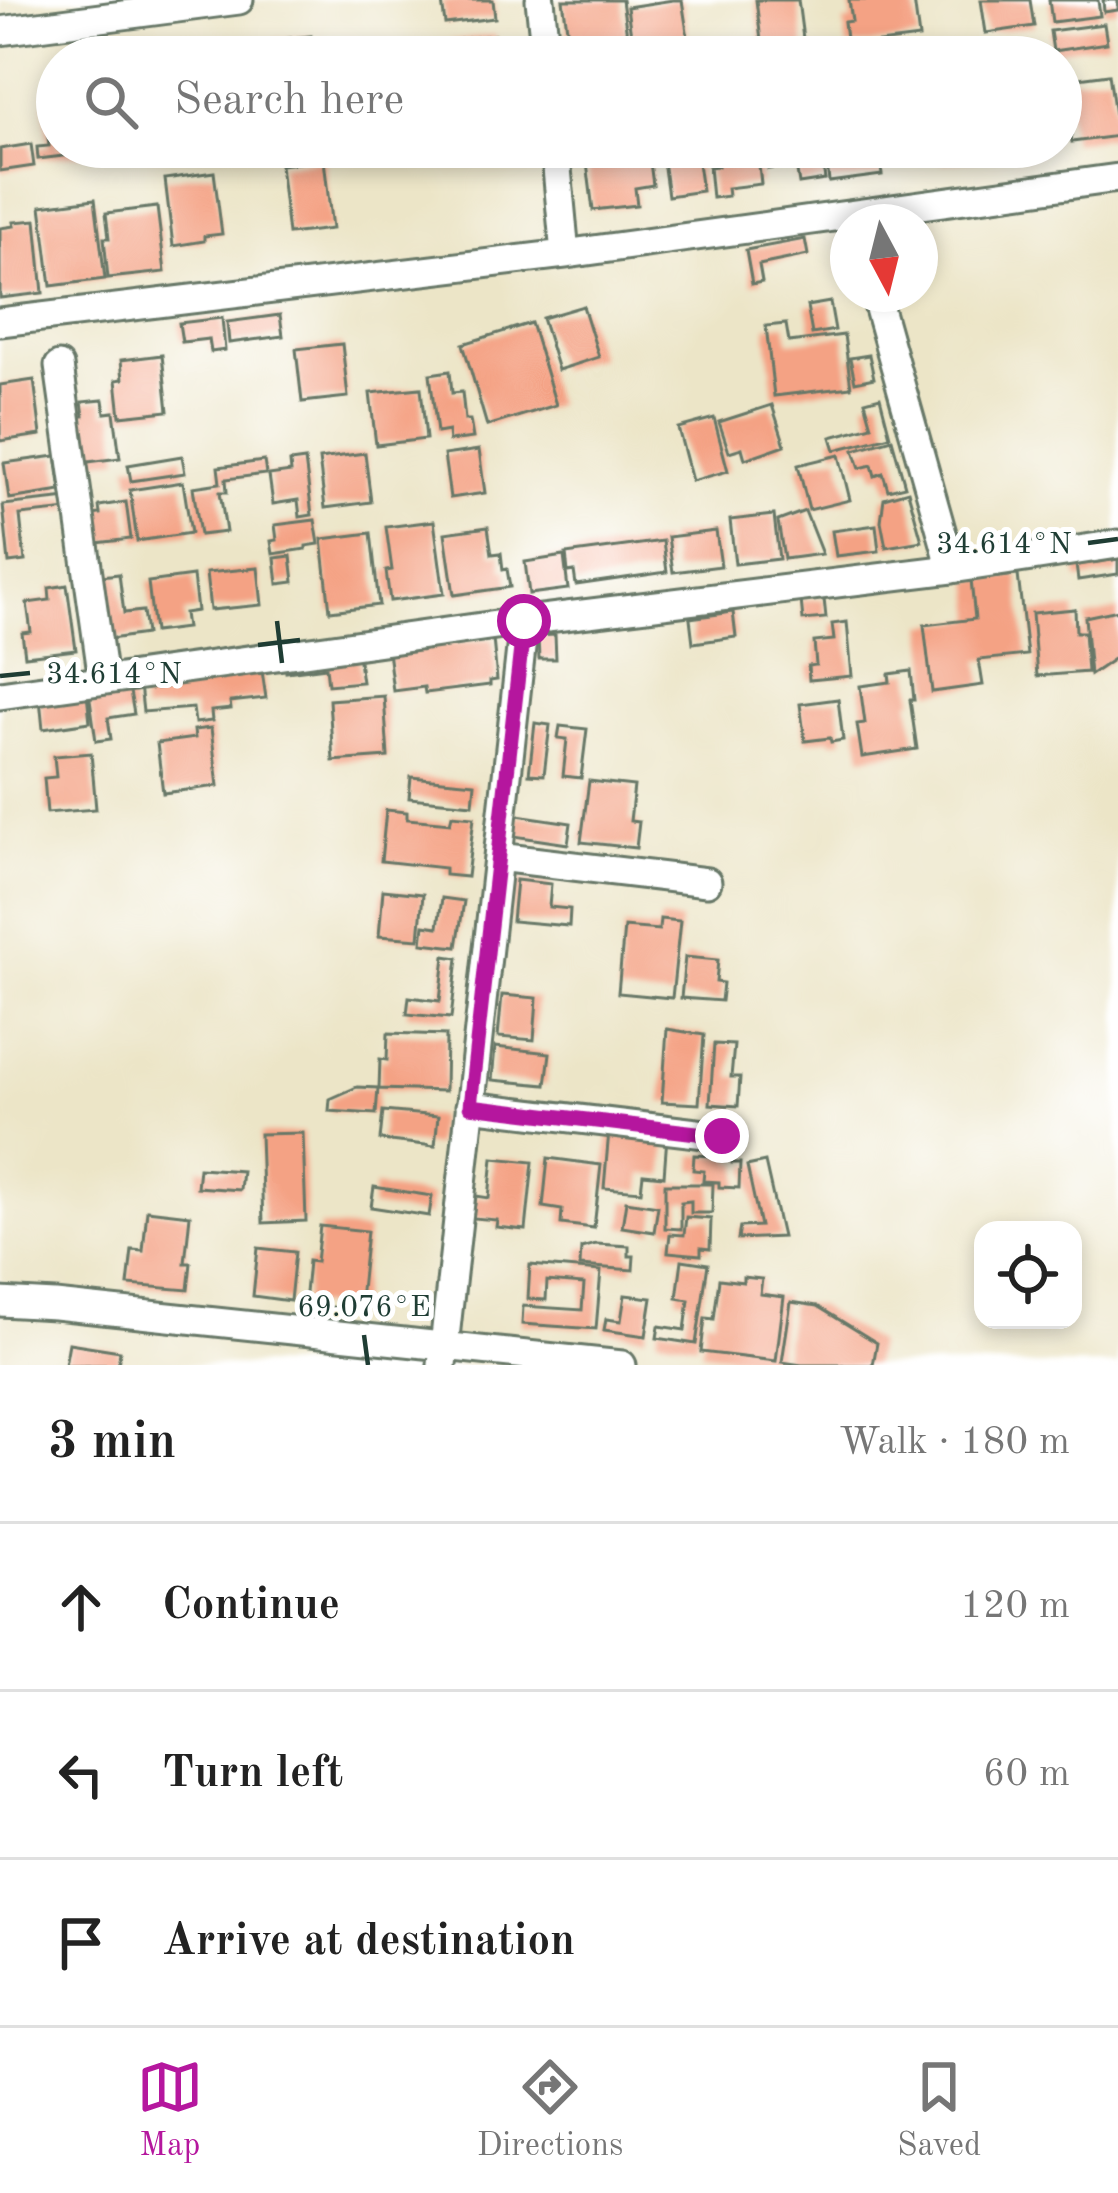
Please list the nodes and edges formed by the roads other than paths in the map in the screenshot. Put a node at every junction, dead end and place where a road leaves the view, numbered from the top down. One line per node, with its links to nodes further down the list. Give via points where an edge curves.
1 (238, 0): 3 (street)
2 (540, 0): 4 (street)
3 (0, 31)
4 (544, 36)
5 (557, 168): 9 (street)
6 (1118, 178): 7 (street)
7 (938, 205)
8 (830, 221): 9 (street)
9 (566, 254): 11 (street)
10 (880, 312): 14 (street)
11 (0, 322)
12 (59, 366): 16 (street)
13 (1118, 544): 14 (street)
14 (952, 569): 15 (street)
15 (524, 621): 16 (street); 18 (street)
16 (103, 680): 17 (street)
17 (0, 695)
18 (498, 857): 19 (street); 20 (street)
19 (707, 882)
20 (470, 1106): 21 (street); 23 (street)
21 (722, 1136)
22 (0, 1302): 23 (street)
23 (442, 1355): 24 (street)
24 (622, 1365)

